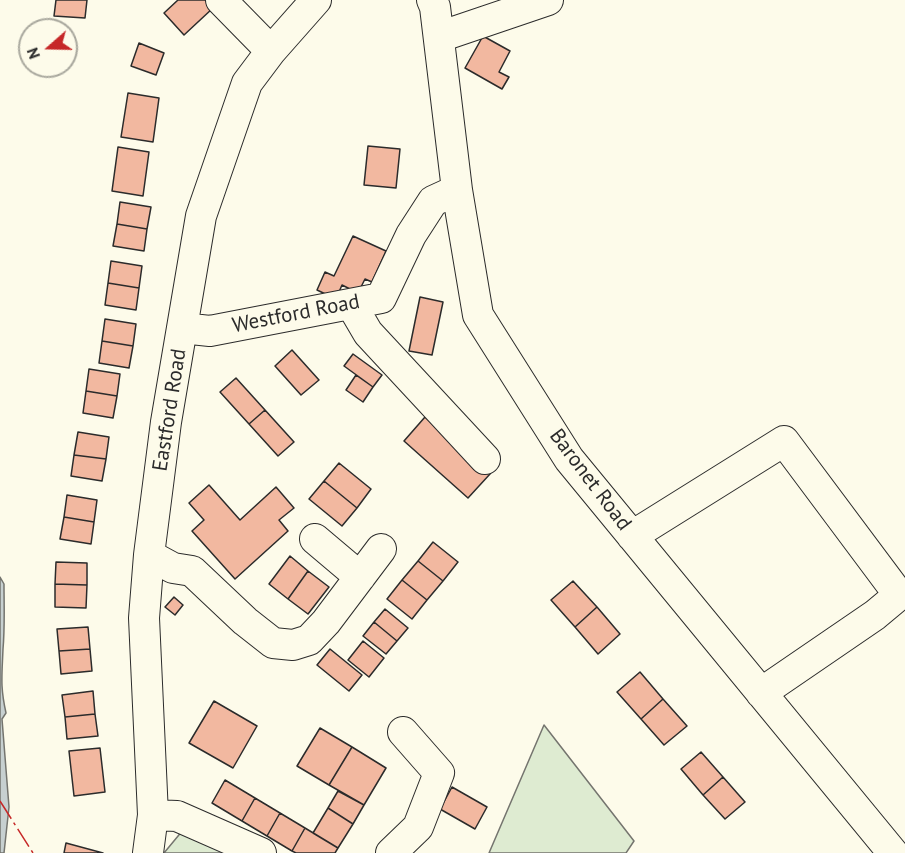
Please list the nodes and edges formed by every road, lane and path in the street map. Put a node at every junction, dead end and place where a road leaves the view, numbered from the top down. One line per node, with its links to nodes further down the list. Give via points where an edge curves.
1 (221, 0): 6 (street)
2 (316, 0): 6 (street, Eastford Road)
3 (432, 0): 5 (street, Baronet Road)
4 (548, 0): 5 (street)
5 (439, 36): 7 (street, Baronet Road)
6 (271, 51): 9 (street, Eastford Road, via 247,83 201,216)
7 (457, 190): 8 (street, Westford Road, via 433,201 411,235 381,298); 11 (street, Baronet Road, via 478,315 569,459)
8 (351, 304): 9 (street, Westford Road, via 210,331); 10 (street, via 368,333)
9 (182, 328): 14 (street, Eastford Road)
10 (485, 459)
11 (632, 536): 16 (street, via 784,441); 17 (street, Baronet Road)
12 (315, 539): 15 (street)
13 (381, 549): 15 (street)
14 (149, 555): 15 (street, via 173,568 192,571 262,635 283,645 309,640); 19 (street, Eastford Road, via 144,618)
15 (360, 577)
16 (902, 596): 17 (street)
17 (761, 693): 23 (street, Baronet Road)
18 (403, 732): 22 (street, via 439,773 418,827)
19 (153, 815): 20 (street, Eastford Road); 21 (street, via 177,816)
20 (148, 853)
21 (261, 853)
22 (391, 853)
23 (894, 853)

